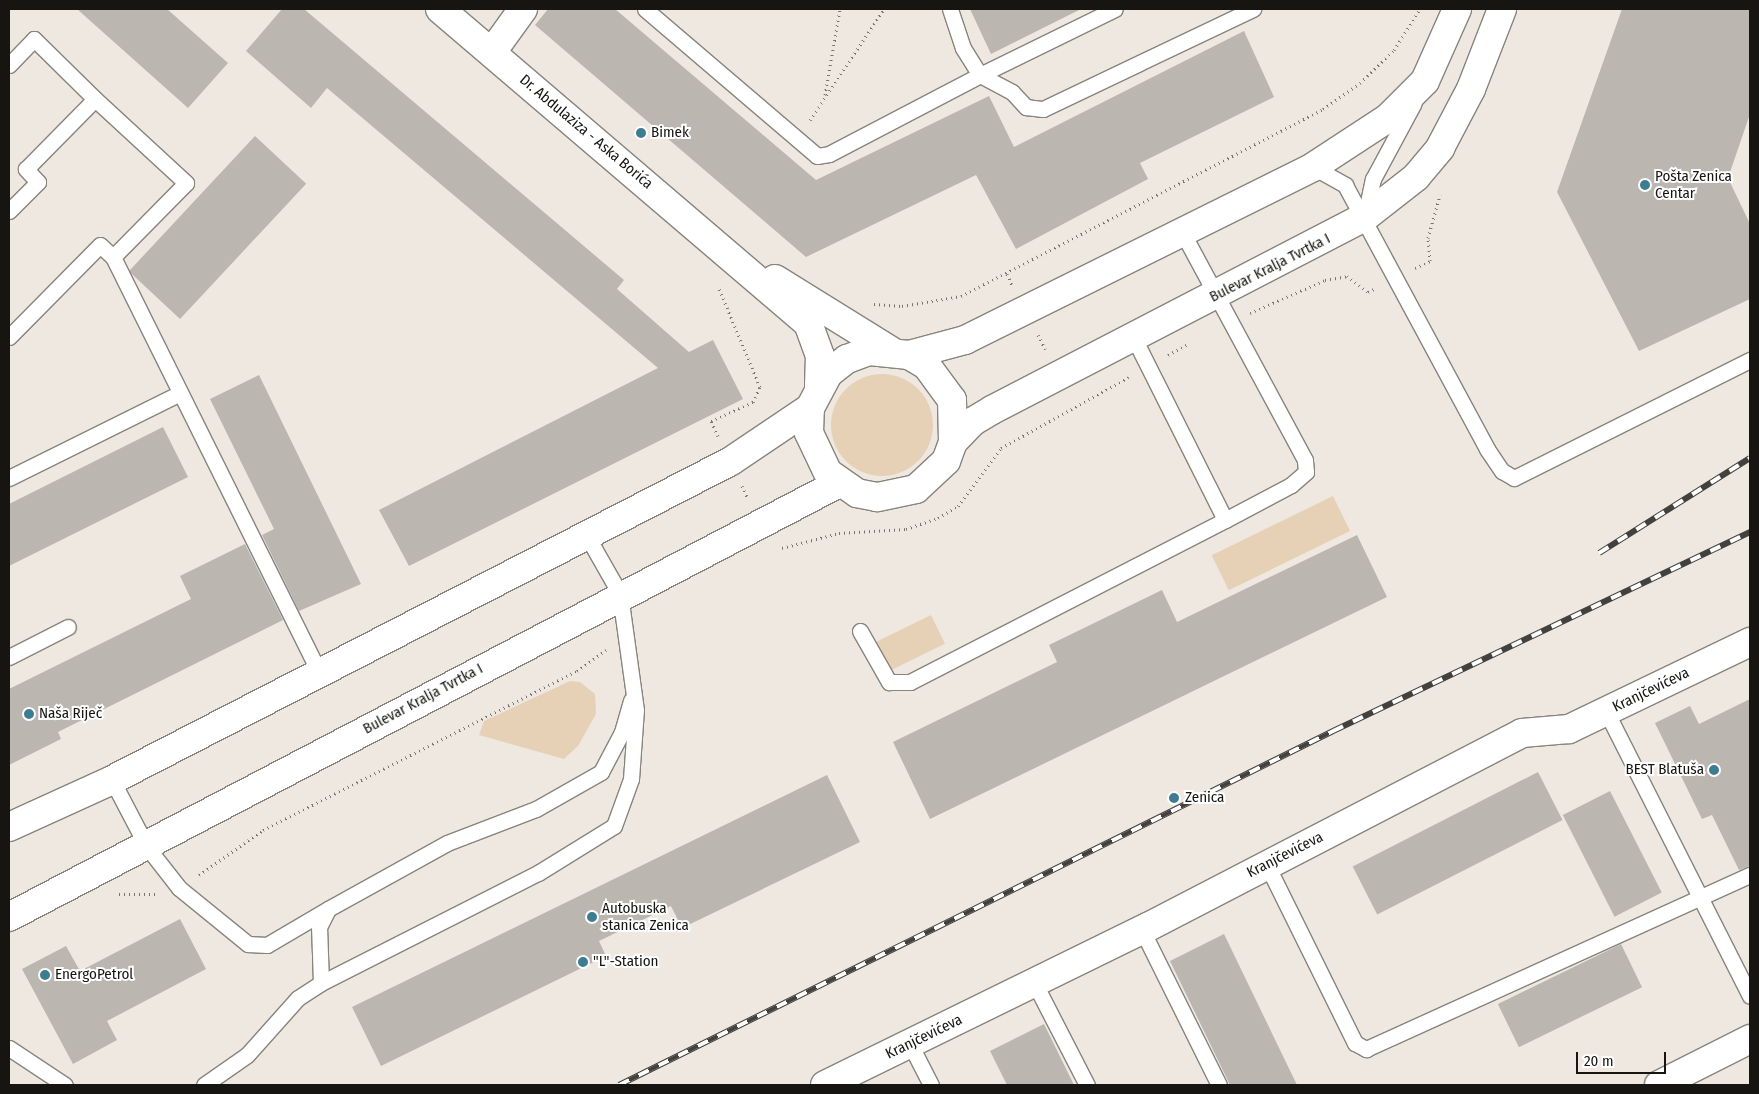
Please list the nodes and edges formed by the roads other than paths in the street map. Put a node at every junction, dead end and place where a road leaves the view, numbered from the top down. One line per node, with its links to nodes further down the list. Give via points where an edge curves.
1 (440, 9): 9 (street, Dr. Abdulaziza - Aska Borića)
2 (523, 9): 9 (street)
3 (644, 9): 11 (lane, via 796,142 817,156 829,154)
4 (950, 9): 11 (lane, via 963,48)
5 (1116, 9): 11 (lane)
6 (1253, 9): 11 (lane, via 1043,109 1026,107 1012,92)
7 (1457, 9): 12 (street)
8 (1502, 9): 16 (street, Bulevar Kralja Tvrtka I, via 1471,89 1440,148 1416,176)
9 (492, 52): 18 (street, Dr. Abdulaziza - Aska Borića)
10 (9, 65): 13 (lane, via 34,39)
11 (980, 76)
12 (1425, 81): 14 (street, via 1388,118); 16 (lane, via 1373,179)
13 (95, 99): 15 (lane, via 26,169 38,182); 19 (lane, via 186,183)
14 (1313, 167): 16 (lane, via 1345,185); 17 (street)
15 (9, 211)
16 (1365, 217): 20 (street, Bulevar Kralja Tvrtka I); 24 (lane, via 1487,449 1502,471 1514,478)
17 (1182, 232): 20 (lane); 23 (street, via 965,340)
18 (732, 256): 23 (street, Dr. Abdulaziza - Aska Borića, via 812,299 865,338); 26 (street, Dr. Abdulaziza - Aska Borića, via 808,323 820,356)
19 (113, 257): 21 (lane, via 100,245); 25 (lane)
20 (1215, 297): 22 (street, Bulevar Kralja Tvrtka I); 30 (lane, via 1305,460 1306,472 1291,485)
21 (9, 337)
22 (1134, 338): 27 (street, Bulevar Kralja Tvrtka I, via 972,422); 30 (lane)
23 (900, 353): 26 (street, via 868,351 847,359); 27 (street, via 928,366 952,400)
24 (1750, 360)
25 (180, 393): 28 (lane); 37 (lane)
26 (814, 397): 29 (street, via 813,448); 31 (street, via 730,461)
27 (953, 442): 29 (street, Bulevar Kralja Tvrtka I, via 933,477 897,496 877,497)
28 (9, 478)
29 (839, 483): 32 (street, Bulevar Kralja Tvrtka I)
30 (1225, 520): 34 (lane, via 901,684 889,682)
31 (587, 536): 32 (lane); 37 (street)
32 (620, 594): 38 (lane); 42 (street, Bulevar Kralja Tvrtka I)
33 (68, 627): 36 (lane)
34 (860, 631)
35 (1750, 642): 39 (street, Kranjčevićeva)
36 (9, 657)
37 (320, 674): 40 (street)
38 (634, 683): 46 (lane, via 622,732 602,772 536,808 447,843); 50 (lane, via 632,772 614,826 589,845 538,873)
39 (1606, 711): 43 (street, Kranjčevićeva, via 1569,730 1522,733); 45 (lane)
40 (112, 780): 41 (street); 42 (lane)
41 (9, 827)
42 (147, 847): 46 (lane, via 179,888 257,948); 47 (street, Bulevar Kralja Tvrtka I)
43 (1267, 865): 45 (lane, via 1356,1043 1366,1050); 48 (street, Kranjčevićeva)
44 (1750, 875): 45 (lane)
45 (1701, 898): 51 (lane)
46 (328, 909): 50 (lane, via 319,927)
47 (9, 917)
48 (1142, 930): 49 (street, Kranjčevićeva); 60 (lane)
49 (1034, 982): 53 (street, Kranjčevićeva); 59 (lane)
50 (321, 983): 56 (lane, via 298,998 247,1055)
51 (1750, 996)
52 (1750, 1040): 61 (street)
53 (910, 1044): 57 (street, Kranjčevićeva); 58 (lane)
54 (9, 1048): 55 (lane)
55 (65, 1085)
56 (204, 1085)
57 (825, 1085)
58 (930, 1085)
59 (1087, 1085)
60 (1218, 1085)
61 (1659, 1085)

